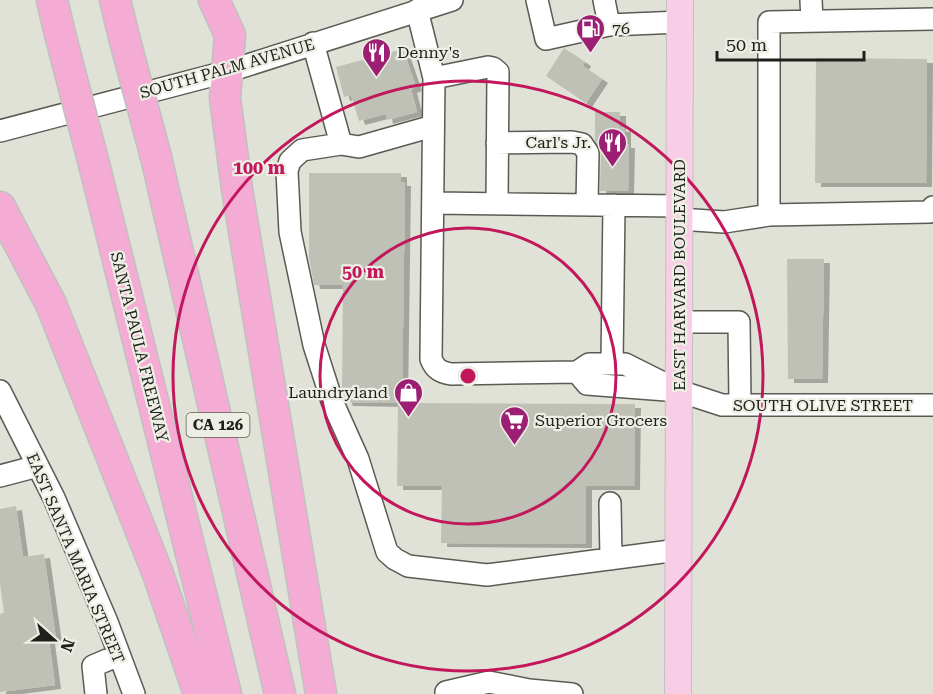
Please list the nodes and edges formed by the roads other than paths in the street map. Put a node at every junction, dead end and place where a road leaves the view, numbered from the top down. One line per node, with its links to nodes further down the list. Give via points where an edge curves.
1 (52, 0): 44 (highway, SANTA PAULA FREEWAY / CA 126, bridge)
2 (115, 0): 45 (highway, CA 126, bridge, via 156,157)
3 (214, 0): 13 (highway, via 230,35)
4 (537, 0): 11 (street, via 546,39)
5 (604, 0): 11 (street)
6 (811, 0): 10 (street)
7 (434, 4): 12 (street, SOUTH PALM AVENUE); 14 (street)
8 (680, 11): 11 (street); 25 (main road, EAST HARVARD BOULEVARD)
9 (933, 19): 10 (street)
10 (812, 21): 26 (street, via 769,22)
11 (609, 25)
12 (313, 43): 13 (street, SOUTH PALM AVENUE); 18 (street)
13 (229, 70): 16 (street, SOUTH PALM AVENUE); 46 (highway, via 225,98 237,189)
14 (434, 78): 15 (street); 17 (street, via 480,67 498,72)
15 (433, 126): 18 (street, via 359,147); 19 (street)
16 (0, 131)
17 (497, 143): 20 (street); 21 (street, via 582,144 588,153)
18 (341, 144): 38 (street, via 302,150 290,161 290,232 314,345 332,401 358,459 387,552 408,566 487,575)
19 (433, 203): 20 (street); 29 (street, via 434,367 451,374)
20 (497, 204): 21 (street)
21 (587, 205): 22 (street)
22 (614, 206): 25 (street); 28 (street)
23 (0, 207): 43 (highway, via 51,304 158,574)
24 (933, 207): 26 (street, via 930,212)
25 (679, 213): 26 (street, via 724,222); 27 (main road, EAST HARVARD BOULEVARD)
26 (769, 215)
27 (679, 322): 31 (main road, EAST HARVARD BOULEVARD); 32 (street, via 739,322)
28 (612, 364): 29 (street, via 589,364); 31 (street, via 625,364)
29 (577, 372): 31 (street, via 587,384)
30 (0, 391): 34 (street, EAST SANTA MARIA STREET)
31 (679, 391): 32 (street, SOUTH OLIVE STREET, via 722,405); 37 (main road, EAST HARVARD BOULEVARD)
32 (740, 404): 33 (street, SOUTH OLIVE STREET)
33 (933, 405)
34 (38, 466): 35 (street); 39 (street, EAST SANTA MARIA STREET)
35 (0, 476)
36 (610, 503): 38 (street)
37 (678, 550): 38 (street); 48 (main road, EAST HARVARD BOULEVARD)
38 (611, 559)
39 (119, 655): 41 (street, via 93,666); 42 (street, EAST SANTA MARIA STREET)
40 (446, 692): 47 (street, via 489,682)
41 (96, 694)
42 (134, 694)
43 (199, 694)
44 (226, 694)
45 (280, 694)
46 (321, 694)
47 (572, 694)
48 (678, 694)

